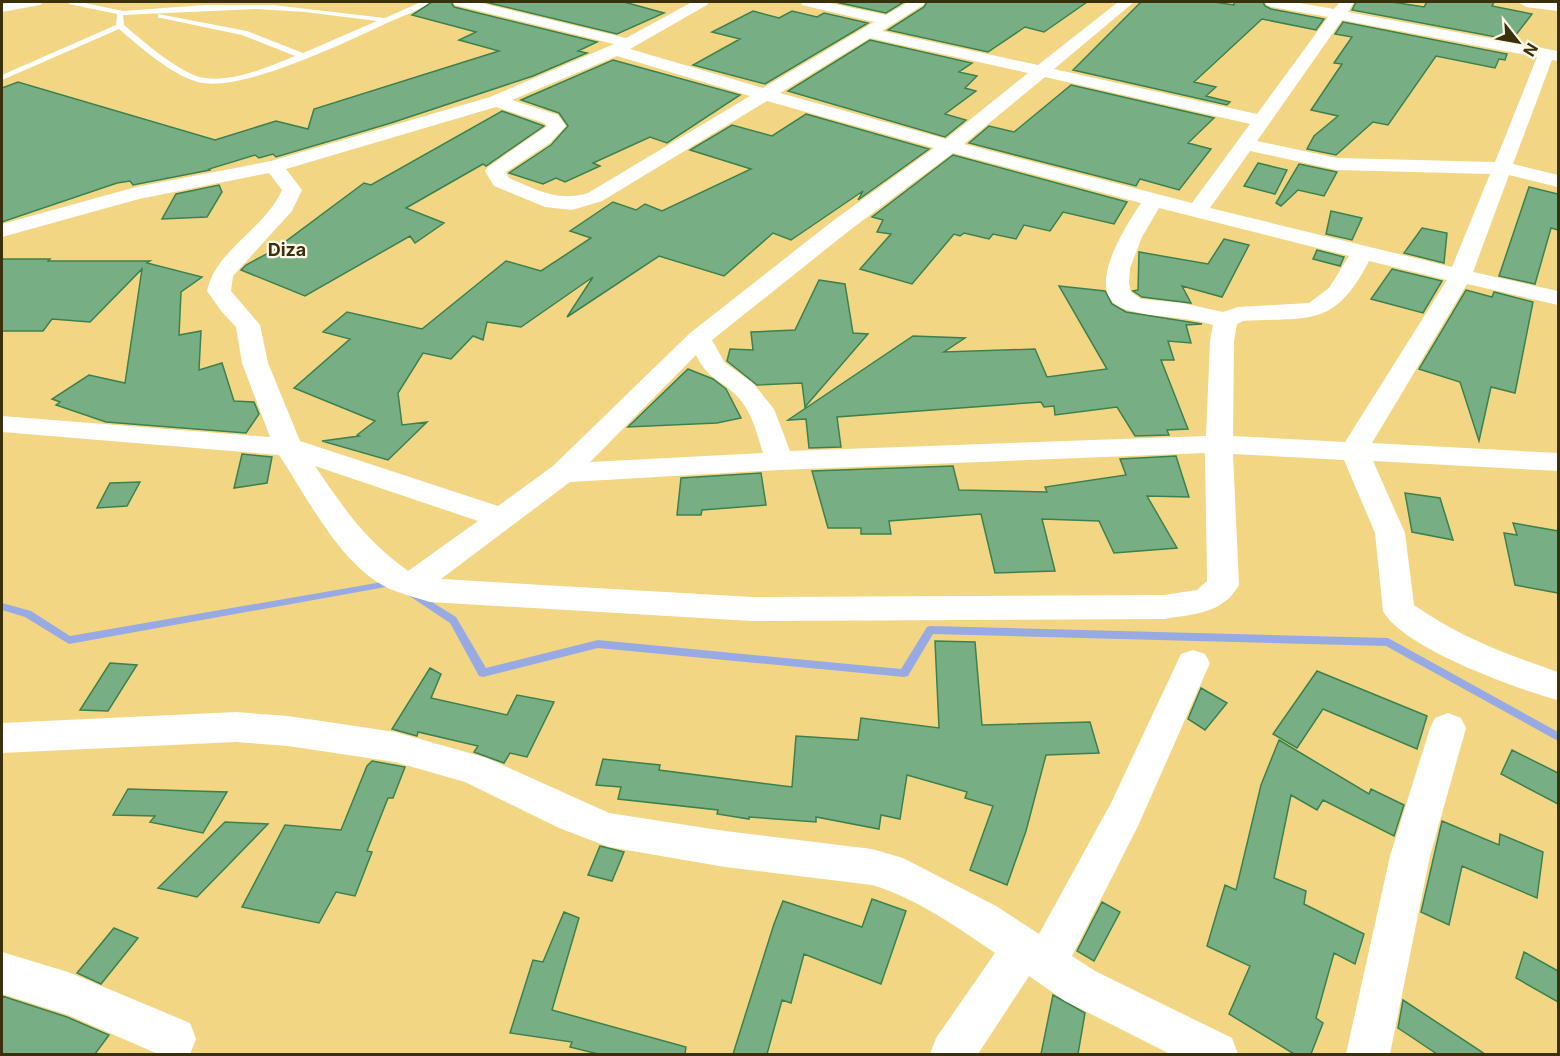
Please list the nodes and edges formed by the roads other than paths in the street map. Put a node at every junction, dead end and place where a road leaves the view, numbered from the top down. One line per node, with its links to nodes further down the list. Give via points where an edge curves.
1 (35, 2): 12 (street)
2 (72, 2): 14 (lane)
3 (426, 2): 15 (lane)
4 (460, 2): 19 (street)
5 (702, 2): 19 (street)
6 (807, 2): 16 (street)
7 (918, 2): 16 (street)
8 (1127, 2): 22 (street)
9 (1272, 2): 13 (street)
10 (1526, 2): 11 (street)
11 (1558, 7)
12 (2, 8)
13 (1343, 8): 20 (street); 26 (street)
14 (120, 13): 15 (lane, via 258,7); 17 (lane); 21 (lane, via 167,17 244,33)
15 (384, 20): 21 (lane)
16 (888, 20): 18 (street)
17 (120, 26): 21 (lane, via 158,56 201,80 233,80); 23 (lane)
18 (867, 32): 22 (street); 24 (street)
19 (622, 46): 24 (street); 25 (street)
20 (1552, 55): 30 (street)
21 (302, 56)
22 (1040, 72): 26 (street); 28 (street)
23 (2, 78)
24 (762, 95): 25 (street, via 595,197 573,204 552,203 501,182 495,171 547,138 557,126 551,119); 28 (street)
25 (496, 101): 29 (street)
26 (1262, 121): 27 (street)
27 (1245, 144): 30 (street, via 1365,167); 33 (street)
28 (949, 146): 32 (street); 39 (street)
29 (274, 166): 34 (street, via 136,193); 42 (street, via 292,190 285,207 222,275 219,291 248,325 255,363)
30 (1503, 168): 31 (street); 36 (street)
31 (1558, 181)
32 (1153, 200): 33 (street); 38 (street, via 1119,263 1118,286 1122,295 1129,303 1191,311)
33 (1197, 211): 35 (street)
34 (2, 231)
35 (1362, 253): 36 (street); 38 (street, via 1334,299 1314,310 1238,314)
36 (1460, 277): 37 (street); 43 (street)
37 (1558, 298)
38 (1226, 321): 41 (street)
39 (699, 338): 44 (street, via 715,368 744,389 765,415); 46 (street)
40 (2, 424): 42 (street)
41 (1218, 444): 43 (street); 44 (street); 48 (street, via 1223,585 1206,600 1164,607 752,609 472,594)
42 (288, 447): 47 (street); 48 (street, via 345,532 364,553 397,579)
43 (1354, 450): 45 (street); 50 (street, via 1390,533 1399,611 1442,640)
44 (779, 461): 46 (street)
45 (1558, 462)
46 (563, 472): 47 (street)
47 (501, 518): 48 (street)
48 (412, 585)
49 (1193, 663): 53 (street, via 1125,814)
50 (1558, 686)
51 (1448, 728): 58 (street, via 1410,856)
52 (2, 738): 53 (street, via 236,727 395,747 474,769 609,830 873,867 903,876)
53 (1035, 956): 56 (street); 57 (street, via 1080,986)
54 (2, 972): 55 (street, via 99,1004)
55 (174, 1039)
56 (952, 1054)
57 (1216, 1054)
58 (1368, 1054)

